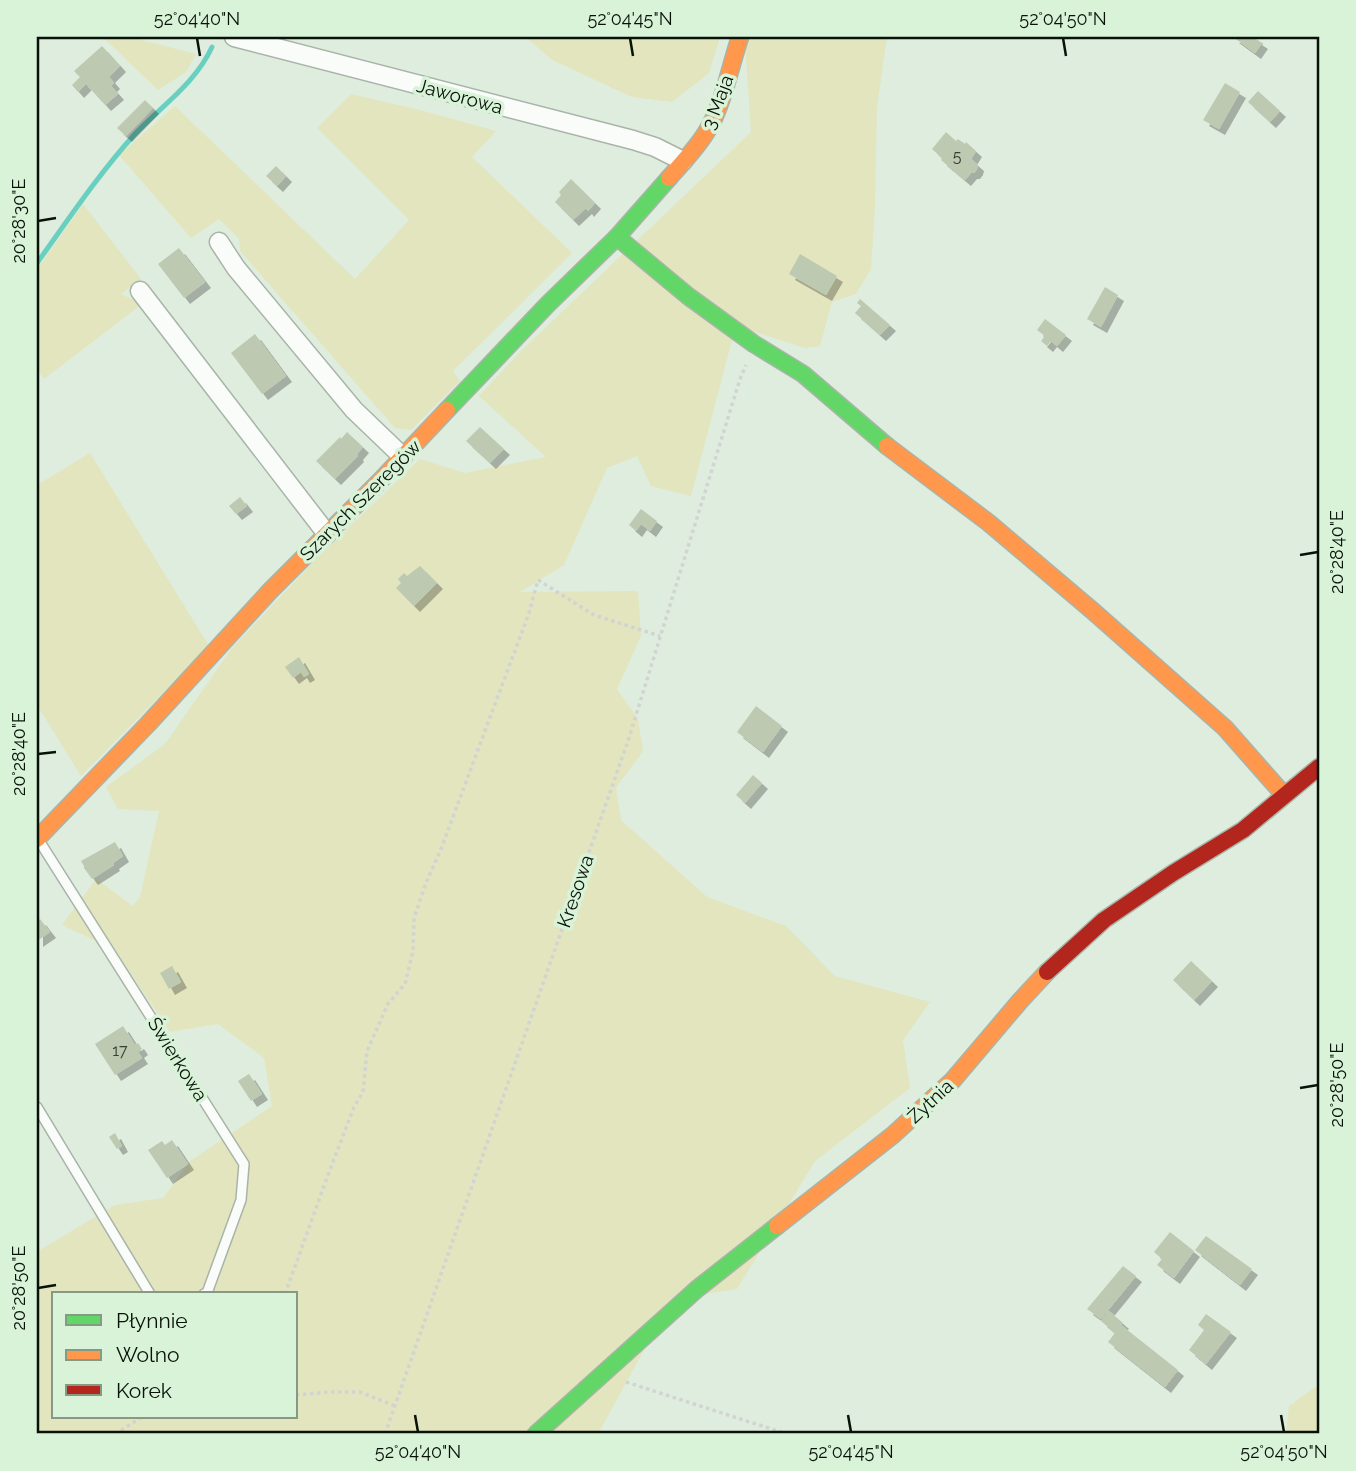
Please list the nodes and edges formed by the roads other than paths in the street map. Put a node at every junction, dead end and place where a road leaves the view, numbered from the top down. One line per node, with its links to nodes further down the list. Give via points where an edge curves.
1 (234, 37): 3 (street, Jaworowa, via 634,140)
2 (740, 37): 3 (street, 3 Maja, via 709,130)
3 (683, 162): 4 (street, Szarych Szeregów)
4 (617, 237): 7 (street, Szarych Szeregów); 10 (street, via 688,296 803,374 890,449 989,523 1225,728)
5 (219, 242): 7 (street, via 354,410)
6 (140, 292): 8 (street)
7 (402, 457): 8 (street, Szarych Szeregów)
8 (327, 534): 11 (street, Szarych Szeregów, via 148,724)
9 (1319, 767): 10 (street, Żytnia)
10 (1284, 795): 15 (street, Żytnia, via 1244,830 1104,920 1020,1001 953,1080 893,1135 697,1289)
11 (39, 831): 14 (lane, Świerkowa, via 244,1164 241,1200)
12 (37, 1107): 13 (lane)
13 (149, 1292)
14 (207, 1292)
15 (536, 1434)

